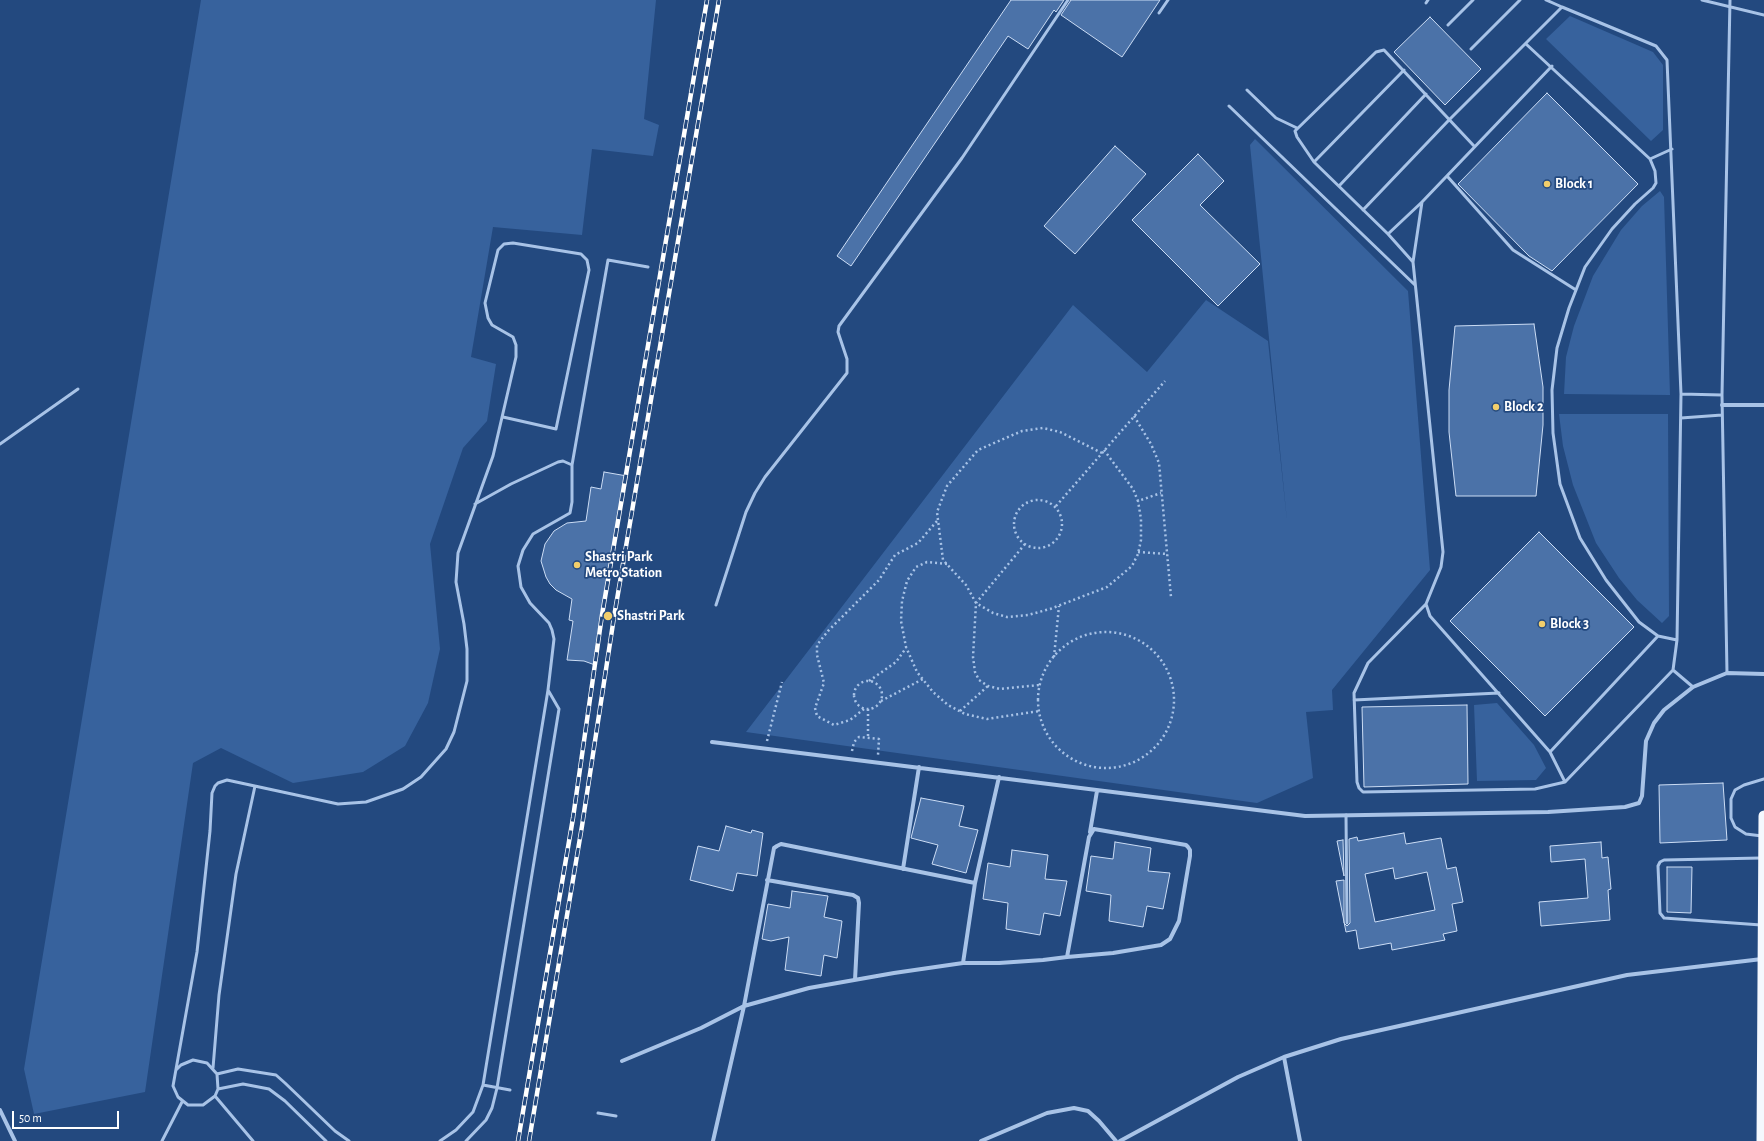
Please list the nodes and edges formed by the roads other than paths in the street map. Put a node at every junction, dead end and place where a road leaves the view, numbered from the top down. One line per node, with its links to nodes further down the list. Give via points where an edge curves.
1 (1068, 0): 47 (lane, via 962,158 839,326 838,332 847,359 847,373 755,493 746,512)
2 (1168, 0): 10 (lane)
3 (1473, 0): 12 (lane)
4 (1520, 0): 14 (lane)
5 (1546, 0): 8 (lane)
6 (1702, 0): 9 (lane)
7 (1730, 0): 9 (lane)
8 (1562, 7): 13 (lane); 23 (lane, via 1656,46 1663,53 1668,64)
9 (1730, 7): 11 (lane); 37 (lane)
10 (1159, 13)
11 (1764, 15)
12 (1448, 25)
13 (1526, 44): 15 (lane); 20 (lane)
14 (1471, 49)
15 (1552, 66): 22 (lane); 24 (lane)
16 (1404, 70): 18 (lane); 21 (lane, via 1386,51 1378,50); 25 (lane)
17 (1247, 90): 21 (lane, via 1276,118)
18 (1426, 94): 20 (lane); 27 (lane)
19 (1229, 106): 33 (lane)
20 (1448, 121): 22 (lane); 29 (lane)
21 (1297, 128): 25 (lane, via 1297,137)
22 (1474, 146): 26 (lane)
23 (1672, 149): 24 (lane); 36 (lane)
24 (1650, 160): 34 (lane, via 1655,178 1653,188 1612,229 1585,267)
25 (1314, 162): 27 (lane)
26 (1447, 176): 28 (lane); 34 (lane, via 1513,250)
27 (1340, 186): 29 (lane)
28 (1422, 202): 30 (lane); 31 (lane)
29 (1363, 210): 30 (lane)
30 (1388, 234): 31 (lane)
31 (1413, 262): 33 (lane)
32 (648, 267): 44 (lane, via 608,260)
33 (1416, 284): 46 (lane, via 1443,552 1441,567)
34 (1576, 290): 48 (lane, via 1557,348 1552,390 1553,433 1560,484 1580,538 1606,580 1639,622)
35 (78, 389): 43 (lane)
36 (1681, 394): 37 (lane); 42 (lane)
37 (1722, 395): 38 (lane)
38 (1722, 405): 39 (street); 40 (lane)
39 (1764, 405)
40 (1722, 416): 42 (lane); 51 (lane)
41 (503, 417): 41 (lane, via 516,357 516,345 512,337 492,325 488,318 486,303 498,250 504,244 513,243 581,254 587,260 589,270 556,429); 45 (lane, via 493,456)
42 (1681, 418): 49 (lane)
43 (0, 444)
44 (572, 465): 45 (lane, via 558,462); 54 (lane, via 570,513 533,534 523,550 518,566 521,587 530,603 549,623 552,630 554,639)
45 (475, 504): 63 (lane, via 458,553 456,582 466,643 467,681 454,732 446,749 420,777 403,789 366,802 338,804)
46 (1426, 604): 55 (lane, via 1430,616); 56 (lane, via 1368,663 1354,693)
47 (716, 605)
48 (1658, 636): 49 (lane); 58 (lane)
49 (1677, 640): 50 (lane)
50 (1672, 670): 53 (lane); 62 (lane)
51 (1727, 673): 52 (street); 53 (street)
52 (1764, 674)
53 (1693, 687): 65 (street, via 1664,710 1654,723 1646,741 1642,796 1634,806 1548,812)
54 (548, 690): 85 (lane); 86 (lane, via 559,709)
55 (1499, 693): 56 (lane); 58 (lane)
56 (1354, 700): 62 (lane, via 1357,782 1363,792 1535,789)
57 (712, 742): 59 (street)
58 (1550, 752): 62 (lane)
59 (919, 767): 60 (street); 70 (street)
60 (999, 777): 64 (street); 72 (street)
61 (1764, 779): 68 (lane, via 1735,790 1731,799 1731,818 1735,827 1746,834)
62 (1565, 782)
63 (255, 786): 82 (lane, via 236,874 219,995); 83 (lane, via 227,780 218,783 212,793 197,952)
64 (1097, 791): 65 (street, via 1305,816); 67 (street)
65 (1346, 815): 73 (lane)
66 (1764, 816): 68 (highway)
67 (1090, 832): 75 (street); 75 (street, via 1098,828 1188,847 1190,856 1179,921 1170,939 1161,945)
68 (1764, 836): 69 (highway)
69 (1763, 858): 74 (highway); 74 (lane, via 1664,860 1658,866 1660,913 1664,918)
70 (904, 869): 71 (street, via 782,844 774,848); 72 (street)
71 (767, 880): 78 (street, via 858,898 860,903); 79 (street)
72 (975, 883): 77 (street)
73 (1347, 924)
74 (1763, 925): 76 (highway)
75 (1067, 957): 77 (street, via 999,963)
76 (1763, 959): 80 (street, via 1628,976 1341,1039); 106 (highway)
77 (963, 963): 78 (street)
78 (855, 980): 79 (street, via 809,988)
79 (744, 1006): 81 (street); 101 (street)
80 (1284, 1057): 104 (street, via 1238,1077); 105 (street)
81 (622, 1061)
82 (213, 1068): 83 (lane, via 200,1060 192,1060); 84 (lane)
83 (176, 1070): 90 (lane, via 173,1086)
84 (217, 1074): 87 (lane); 98 (lane, via 238,1068 276,1075)
85 (483, 1085): 86 (lane); 99 (lane, via 473,1112 456,1130)
86 (497, 1088): 88 (lane); 100 (lane, via 486,1120)
87 (218, 1089): 89 (lane); 97 (lane, via 243,1084 269,1089)
88 (510, 1090)
89 (215, 1096): 90 (lane, via 203,1105); 96 (lane)
90 (182, 1102): 95 (lane)
91 (0, 1110): 94 (street)
92 (598, 1113): 93 (lane)
93 (616, 1116)
94 (15, 1141)
95 (162, 1141)
96 (253, 1141)
97 (326, 1141)
98 (349, 1141)
99 (440, 1141)
100 (466, 1141)
101 (713, 1141)
102 (981, 1141): 103 (street, via 1047,1113 1074,1108 1088,1111)
103 (1116, 1141)
104 (1120, 1141)
105 (1300, 1141)
106 (1762, 1141)

